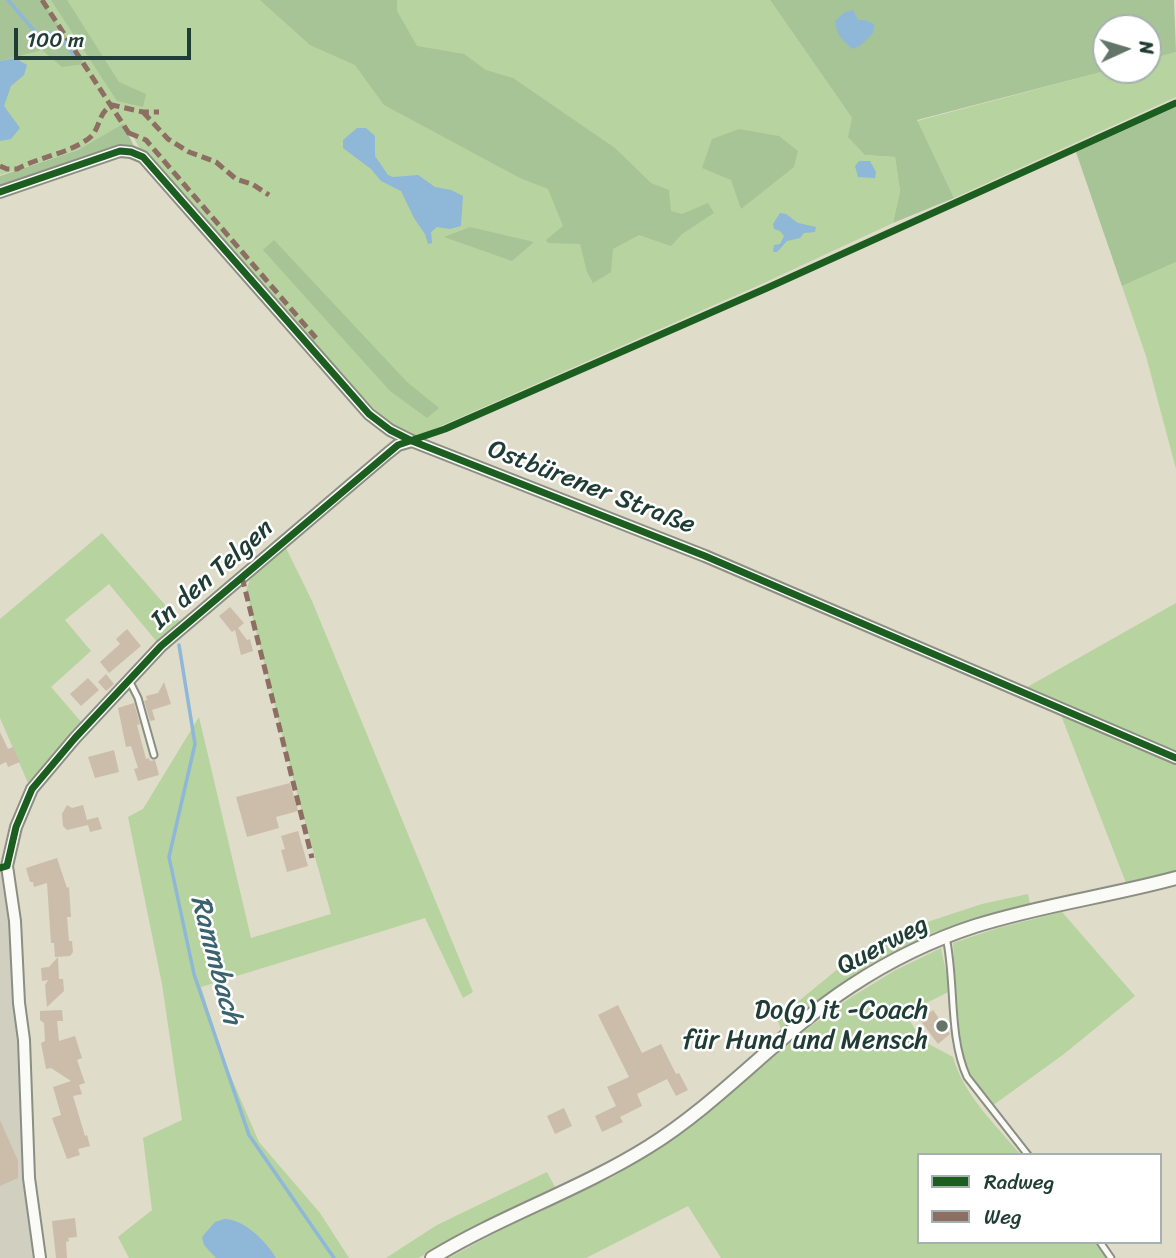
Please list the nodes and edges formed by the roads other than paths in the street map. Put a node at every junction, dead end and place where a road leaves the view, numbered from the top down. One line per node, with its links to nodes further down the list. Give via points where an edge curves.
1 (0, 192): 2 (street, Ostbürener Straße, via 120,151 143,157 369,414)
2 (412, 441): 3 (street, In den Telgen, via 388,453 232,586 162,646); 5 (street, Ostbürener Straße, via 705,556)
3 (130, 682): 4 (lane); 6 (street, In den Telgen, via 32,789)
4 (155, 755)
5 (1176, 758)
6 (3, 867): 11 (street, In den Telgen, via 15,921 29,1178)
7 (1176, 878): 8 (street, Querweg, via 1018,914)
8 (946, 937): 9 (lane, via 961,1064); 10 (street, Querweg, via 850,987 685,1122 608,1172)
9 (1026, 1153)
10 (435, 1257)
11 (40, 1258)

